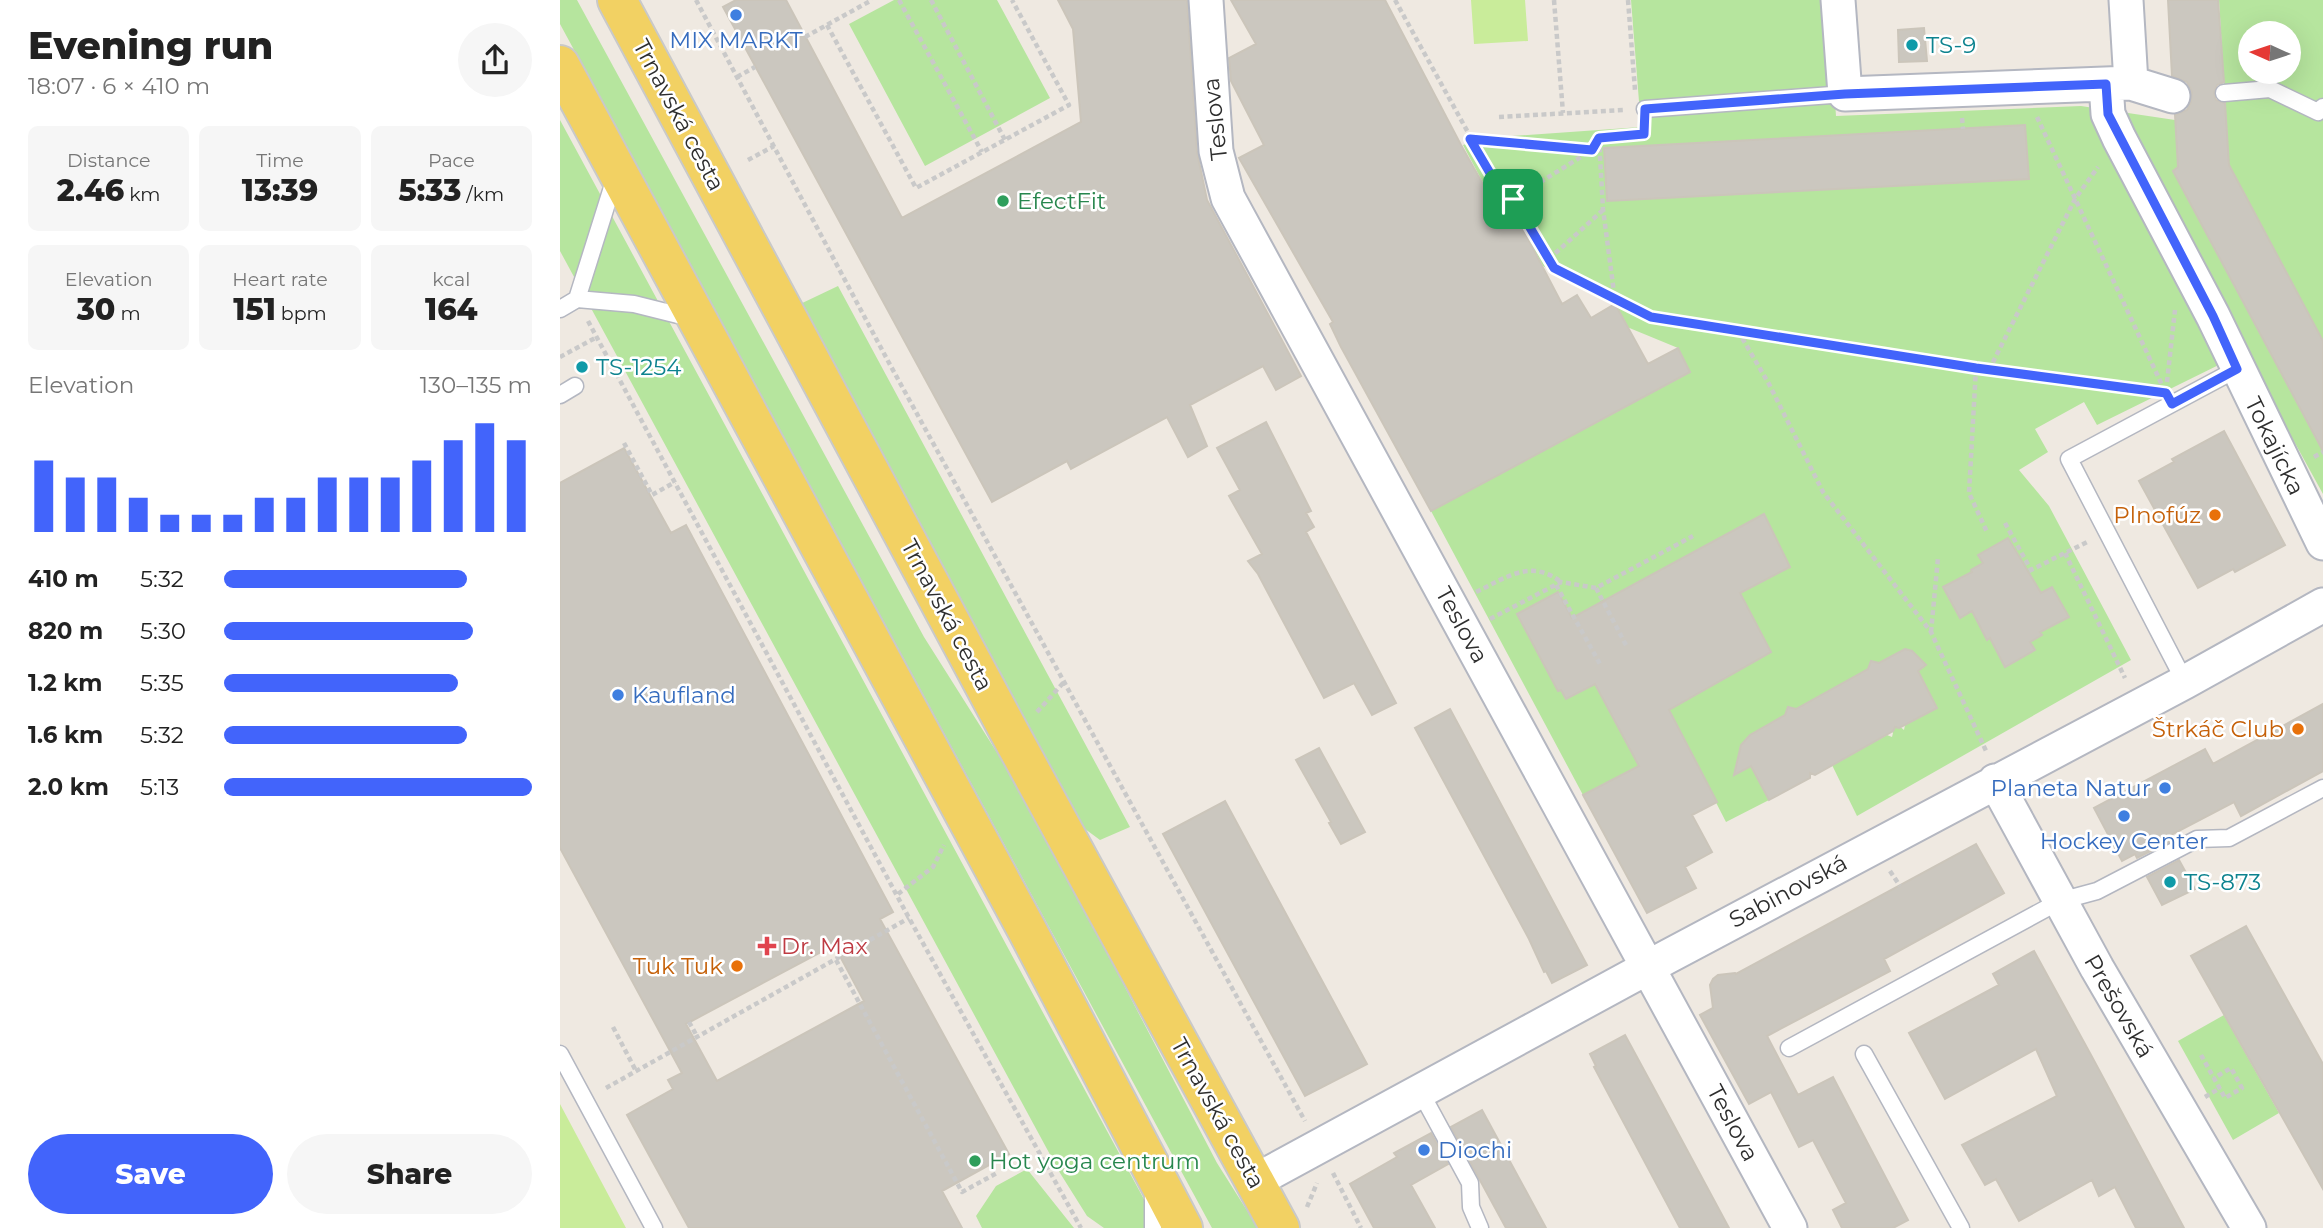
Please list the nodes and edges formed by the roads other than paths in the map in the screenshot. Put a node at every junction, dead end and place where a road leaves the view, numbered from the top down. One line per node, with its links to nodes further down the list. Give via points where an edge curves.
1 (617, 0): 31 (main road, Trnavská cesta)
2 (1206, 0): 25 (street, Teslova, via 1216,151 1228,198)
3 (1838, 0): 8 (street)
4 (2126, 0): 6 (street, Tokajícka)
5 (560, 65): 12 (main road)
6 (2118, 83): 8 (street); 9 (street); 16 (street, Tokajícka, via 2108,114)
7 (2224, 93): 11 (lane, via 2270,89)
8 (1845, 94): 10 (lane)
9 (2174, 96)
10 (1641, 109)
11 (2321, 112)
12 (617, 171): 13 (lane); 15 (main road)
13 (577, 299): 14 (lane); 15 (lane, via 634,304)
14 (560, 309)
15 (696, 320): 30 (main road)
16 (2237, 369): 19 (street, Tokajícka); 21 (lane, via 2169,398 2069,459)
17 (575, 386): 18 (lane)
18 (560, 394)
19 (2323, 543)
20 (2323, 605): 21 (street, Sabinovská)
21 (2185, 682): 22 (street, Sabinovská)
22 (1992, 769): 24 (street, Prešovská); 25 (street, Sabinovská)
23 (2323, 788): 24 (lane, via 2229,838 2197,839 2097,891)
24 (2060, 901): 26 (lane); 39 (street, Prešovská)
25 (1649, 967): 29 (street, Sabinovská); 37 (street, Teslova)
26 (1789, 1048)
27 (560, 1054): 32 (lane)
28 (1864, 1054): 38 (lane)
29 (1420, 1091): 31 (street, Sabinovská); 36 (lane, via 1470,1183 1471,1207)
30 (1154, 1172): 33 (lane); 34 (main road)
31 (1255, 1181): 35 (main road, Trnavská cesta)
32 (654, 1228)
33 (1153, 1228)
34 (1183, 1228)
35 (1280, 1228)
36 (1480, 1228)
37 (1790, 1228)
38 (1961, 1228)
39 (2249, 1228)

